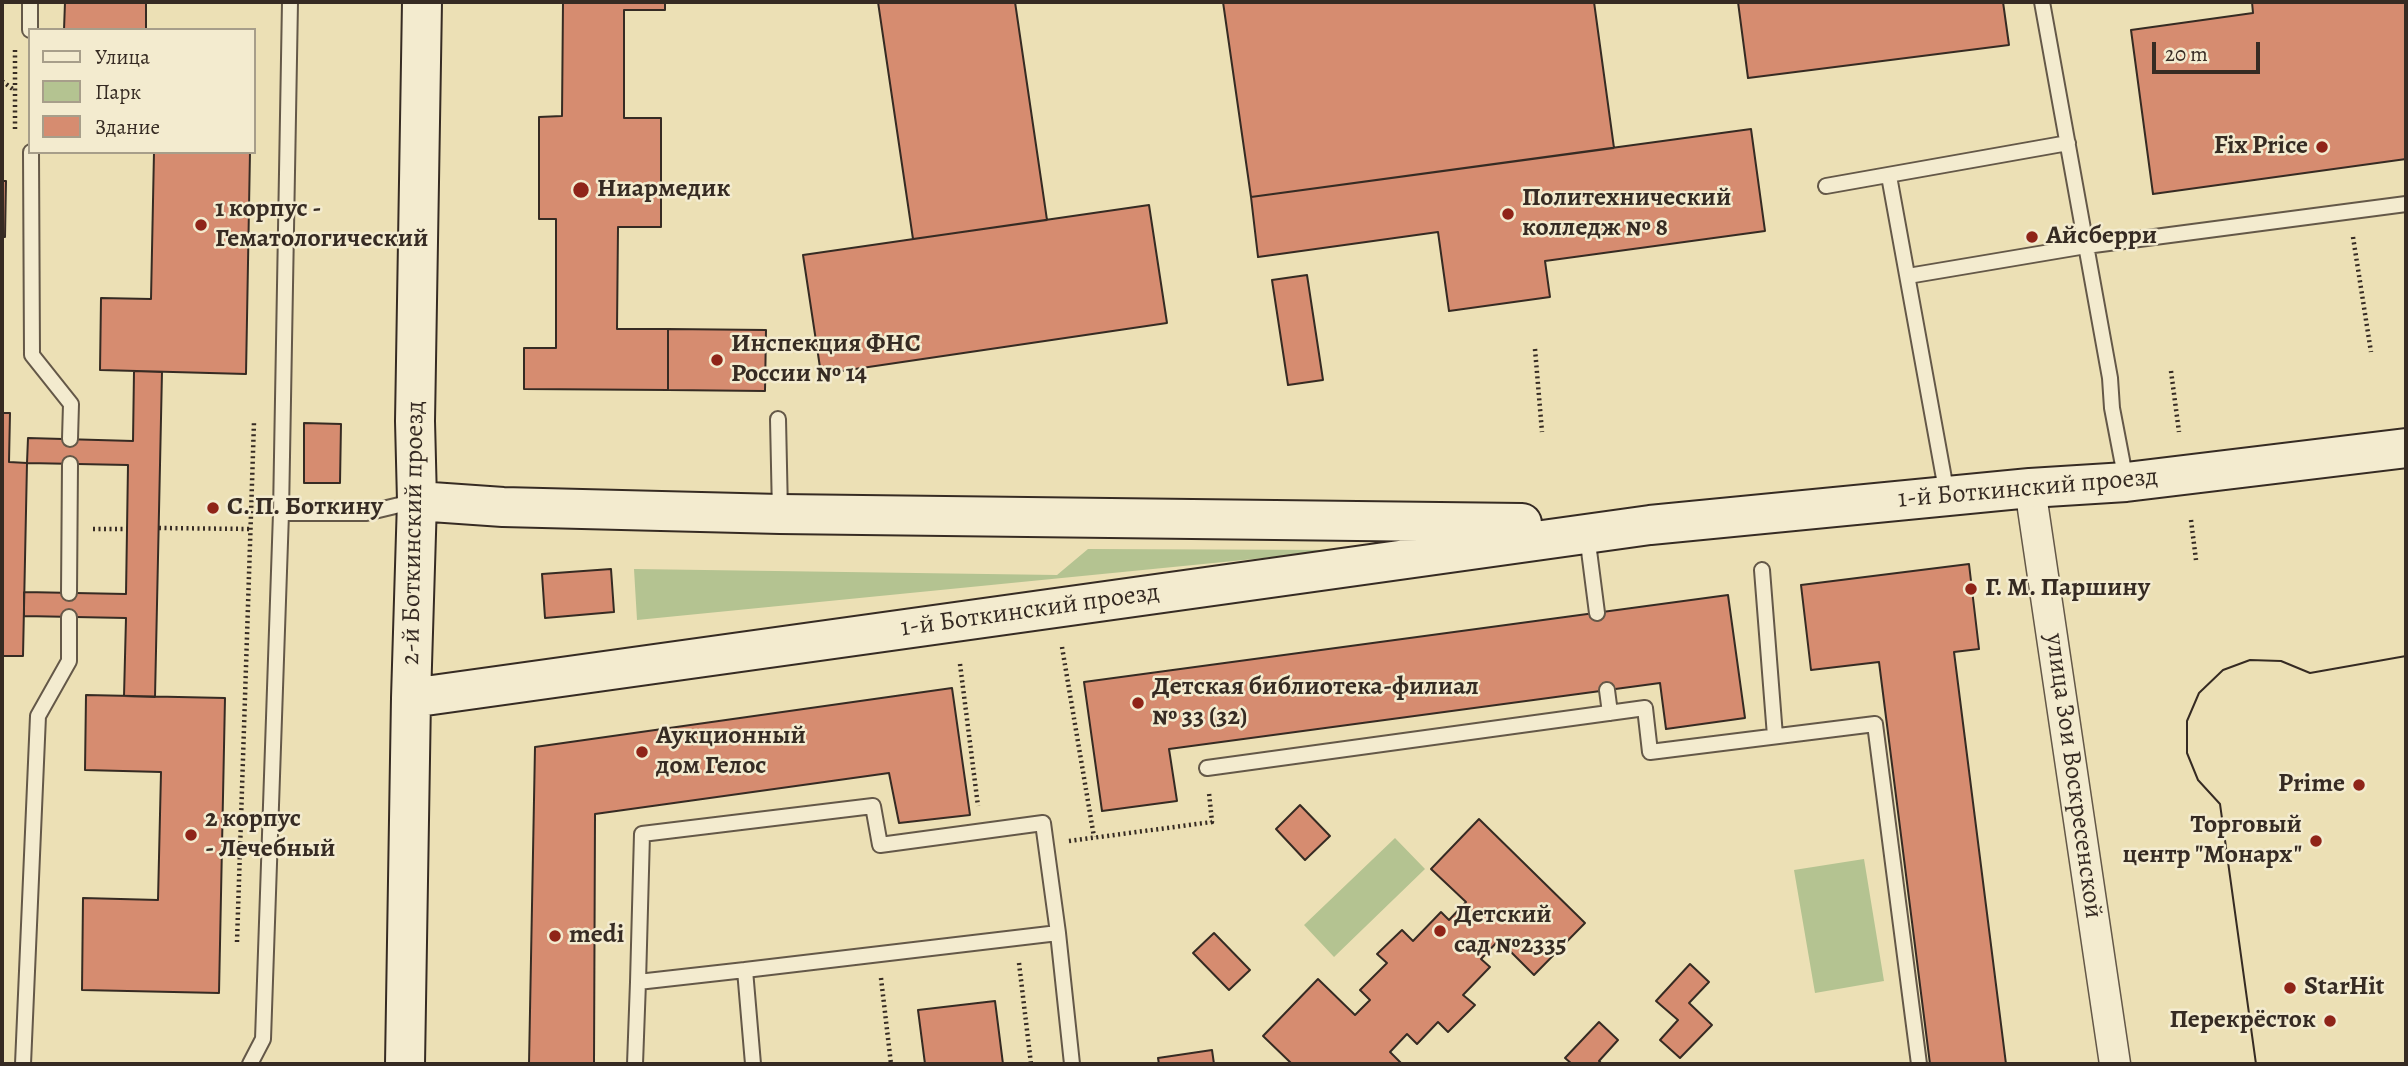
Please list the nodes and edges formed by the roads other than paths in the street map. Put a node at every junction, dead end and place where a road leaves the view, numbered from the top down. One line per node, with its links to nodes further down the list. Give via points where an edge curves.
1 (30, 2): 5 (lane)
2 (290, 2): 21 (lane)
3 (422, 2): 20 (street, 2-й Боткинский проезд)
4 (2042, 2): 6 (lane)
5 (30, 28)
6 (2068, 143): 8 (lane); 11 (lane)
7 (31, 154): 14 (lane, via 32,355 71,404)
8 (1889, 176): 9 (lane); 12 (lane)
9 (1826, 186)
10 (2406, 204): 11 (lane)
11 (2086, 246): 12 (lane); 17 (lane)
12 (1908, 276): 19 (lane)
13 (778, 419): 22 (lane)
14 (70, 439)
15 (2406, 448): 17 (street, 1-й Боткинский проезд)
16 (70, 464): 26 (lane)
17 (2126, 482): 18 (street, 1-й Боткинский проезд)
18 (2030, 488): 19 (street, 1-й Боткинский проезд); 44 (street, улица Зои Воскресенской)
19 (1947, 496): 23 (street, 1-й Боткинский проезд)
20 (417, 500): 21 (lane, via 366,513); 22 (street, 1-й Боткинский проезд, via 503,507); 30 (street, 2-й Боткинский проезд)
21 (281, 513): 38 (lane, via 263,1039)
22 (780, 514): 23 (street, 1-й Боткинский проезд)
23 (1650, 525): 24 (street, 1-й Боткинский проезд)
24 (1587, 533): 27 (lane); 30 (street, 1-й Боткинский проезд)
25 (1762, 570): 32 (lane)
26 (69, 593)
27 (1597, 613)
28 (69, 617): 37 (lane, via 69,661 38,716)
29 (1607, 690): 31 (lane)
30 (411, 698): 39 (street, 2-й Боткинский проезд)
31 (1610, 713): 32 (lane, via 1645,709 1650,752); 33 (lane)
32 (1775, 736): 43 (lane, via 1875,724)
33 (1207, 768)
34 (1058, 933): 35 (lane); 36 (lane, via 1043,823 880,845 873,806 642,834); 42 (lane)
35 (745, 970): 36 (lane); 41 (lane)
36 (638, 982): 40 (lane)
37 (23, 1064)
38 (250, 1064)
39 (405, 1064)
40 (635, 1064)
41 (753, 1064)
42 (1072, 1064)
43 (1919, 1064)
44 (2115, 1064)

